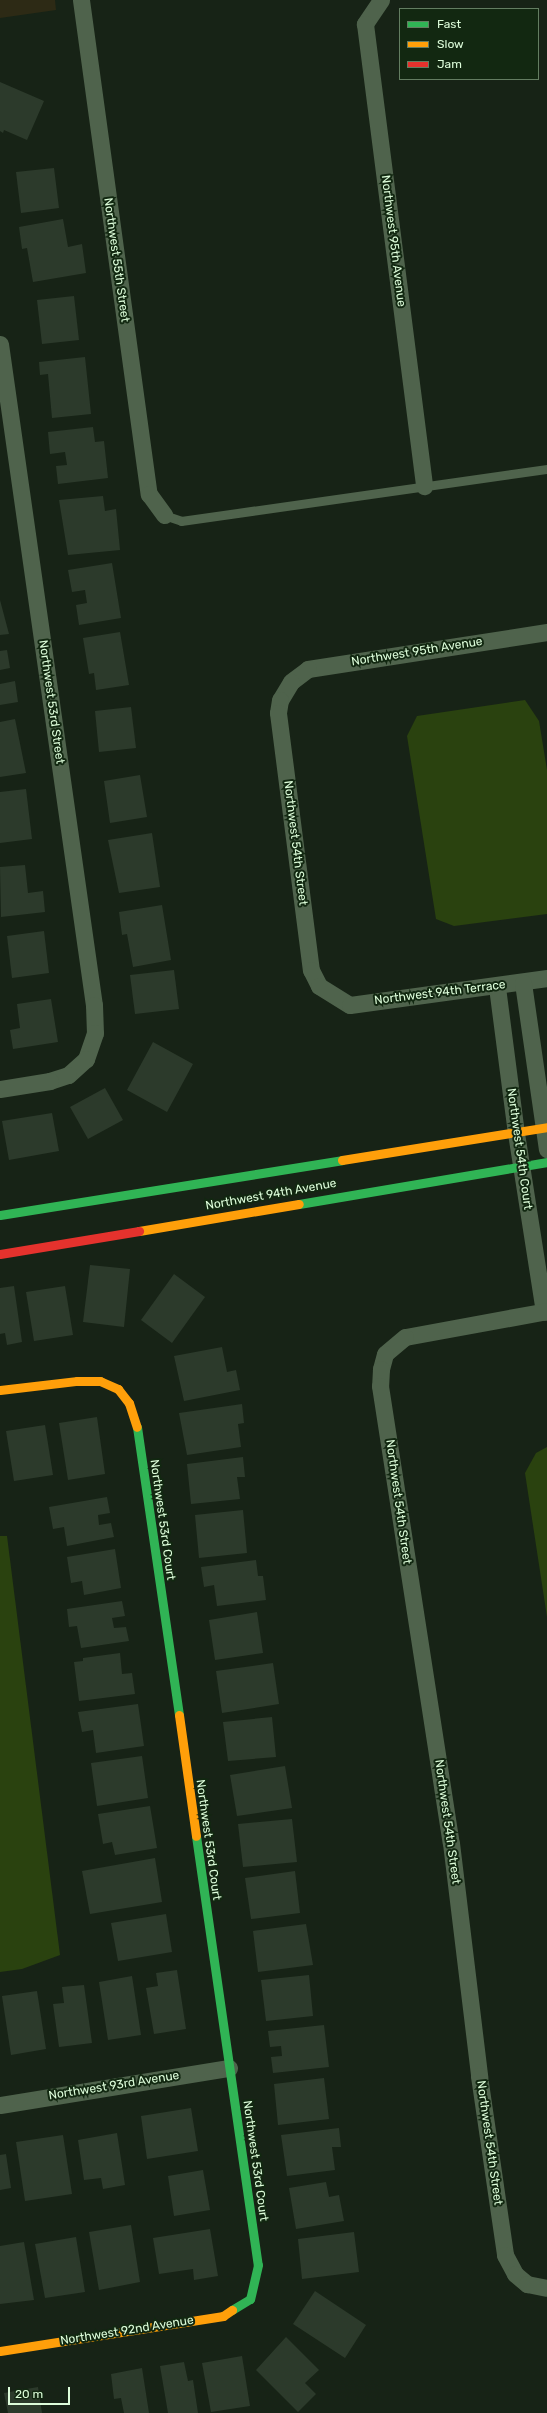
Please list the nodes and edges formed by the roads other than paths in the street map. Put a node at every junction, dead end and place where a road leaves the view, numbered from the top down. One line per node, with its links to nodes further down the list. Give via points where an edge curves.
1 (81, 0): 6 (street, Northwest 55th Street, via 149,494)
2 (380, 0): 5 (street, Northwest 95th Avenue, via 365,24)
3 (0, 344): 13 (street, Northwest 53rd Street, via 94,1005 95,1033 86,1059 68,1075 50,1081)
4 (547, 469): 5 (lane)
5 (424, 486): 6 (lane, via 181,521)
6 (164, 515)
7 (547, 632): 8 (street, Northwest 95th Avenue, via 308,669)
8 (291, 682): 12 (street, Northwest 54th Street, via 280,700 278,713 311,970 319,986)
9 (547, 978): 10 (street, Northwest 94th Terrace)
10 (523, 983): 11 (street, Northwest 94th Terrace); 14 (street)
11 (497, 987): 12 (street, Northwest 94th Terrace, via 350,1004); 15 (street, Northwest 54th Court)
12 (335, 998)
13 (0, 1089)
14 (545, 1128): 15 (street, Northwest 94th Avenue); 16 (street)
15 (516, 1133): 18 (street, Northwest 54th Court); 19 (street, Northwest 94th Avenue)
16 (547, 1149)
17 (547, 1162): 18 (street, Northwest 94th Avenue)
18 (521, 1166): 20 (street, Northwest 94th Avenue); 21 (street, Northwest 54th Court)
19 (0, 1214)
20 (0, 1254)
21 (545, 1311): 25 (street, Northwest 54th Street, via 419,1332 394,1344 385,1354 380,1369 380,1386 451,1843 479,2076 505,2255 515,2274 528,2284)
22 (0, 1390): 23 (street, Northwest 53rd Court, via 100,1381 118,1389 129,1404 137,1425)
23 (229, 2068): 24 (street, Northwest 93rd Avenue); 26 (street, Northwest 53rd Court, via 258,2265)
24 (0, 2105)
25 (547, 2288)
26 (250, 2299): 27 (street, Northwest 92nd Avenue, via 223,2316)
27 (0, 2351)

